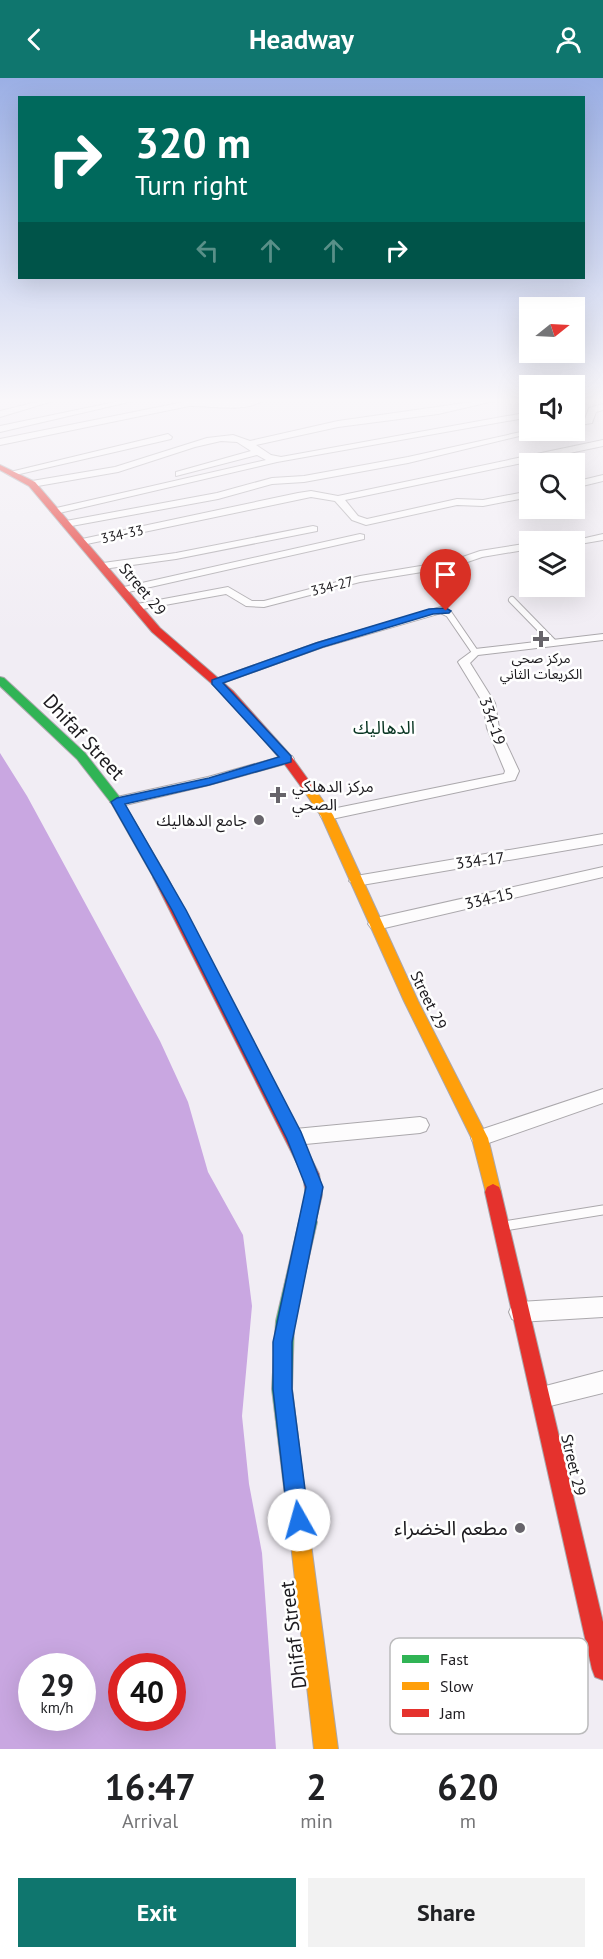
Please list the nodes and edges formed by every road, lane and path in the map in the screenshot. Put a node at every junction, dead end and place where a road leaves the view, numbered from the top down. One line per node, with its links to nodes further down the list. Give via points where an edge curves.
1 (23, 479): 7 (street, Street 29)
2 (61, 479): 7 (street)
3 (160, 479): 10 (street)
4 (184, 479): 10 (street)
5 (304, 479): 11 (street, via 272,480 207,498)
6 (433, 479): 9 (street)
7 (32, 484): 10 (street, Street 29)
8 (519, 497): 9 (street, via 456,502 366,522 355,518)
9 (338, 499): 16 (street, 334-33, via 298,496)
10 (51, 506): 11 (street, Street 29)
11 (66, 524): 16 (street, Street 29)
12 (313, 529): 18 (street, via 200,552)
13 (360, 537): 19 (street)
14 (603, 537): 15 (street)
15 (585, 540)
16 (82, 542): 18 (street, Street 29)
17 (519, 548): 21 (street, 334-27, via 453,564 360,579 264,604 218,591)
18 (103, 566): 19 (street, Street 29)
19 (124, 590): 21 (street, Street 29)
20 (512, 600): 23 (lane)
21 (137, 607): 26 (street, Street 29, via 156,630)
22 (603, 637): 23 (street)
23 (553, 642): 24 (street)
24 (475, 652): 26 (lane, via 449,614 441,610 320,645); 29 (street, 334-19, via 464,662 489,702 493,728 512,771 510,777)
25 (0, 680): 28 (street, Dhifaf Street, via 81,756)
26 (216, 682): 27 (street, Street 29)
27 (287, 759): 28 (street); 29 (street, Street 29)
28 (117, 802): 36 (street, Dhifaf Street, via 167,886)
29 (327, 816): 32 (street, Street 29)
30 (603, 839): 32 (street, 334-17)
31 (603, 872): 33 (street, 334-15)
32 (356, 881): 33 (street, Street 29)
33 (376, 924): 37 (street, Street 29)
34 (603, 1096): 37 (street)
35 (420, 1125): 36 (street)
36 (295, 1137): 46 (street, Dhifaf Street, via 311,1174 314,1196 285,1320 282,1389)
37 (480, 1138): 39 (street, Street 29)
38 (603, 1210): 39 (lane)
39 (500, 1227): 41 (street, Street 29)
40 (603, 1307): 41 (street)
41 (519, 1312): 43 (street, Street 29)
42 (603, 1382): 43 (street)
43 (542, 1397): 44 (street, Street 29)
44 (599, 1637): 45 (street, Street 29)
45 (603, 1669)
46 (326, 1749)

